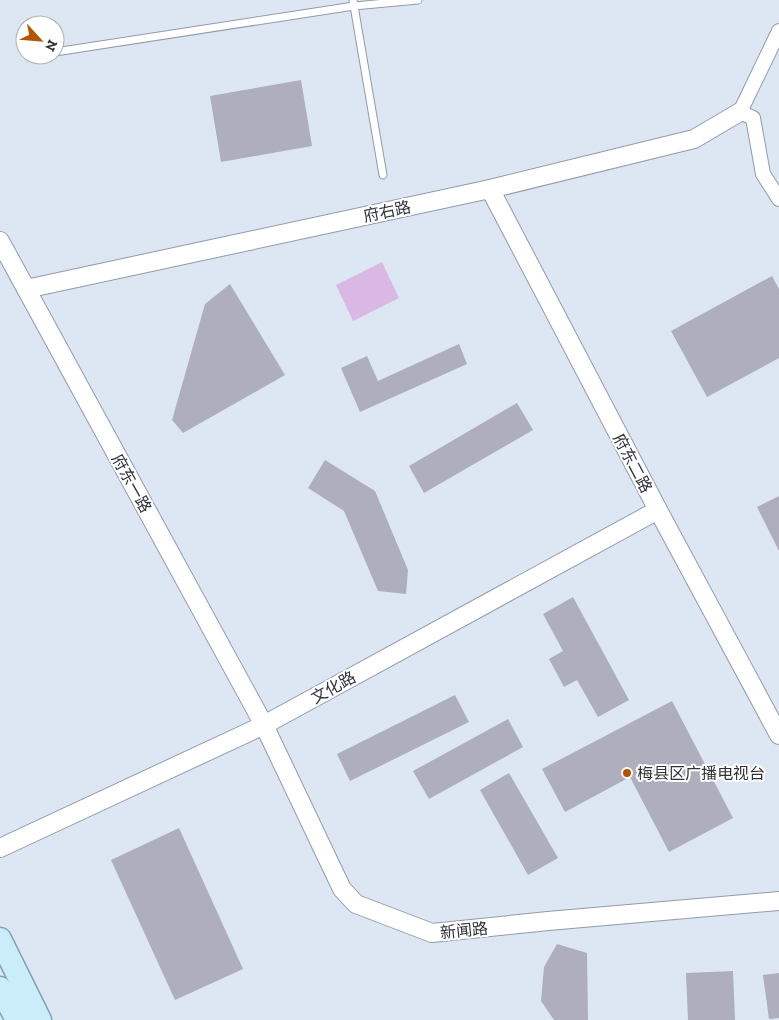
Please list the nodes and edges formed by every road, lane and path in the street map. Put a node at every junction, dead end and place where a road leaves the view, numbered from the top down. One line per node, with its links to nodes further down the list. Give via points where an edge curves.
1 (418, 0): 2 (lane)
2 (353, 3): 4 (lane); 6 (lane)
3 (779, 31): 5 (street)
4 (65, 50)
5 (740, 112): 7 (street, 府右路, via 694,139); 8 (street, via 754,118 764,174)
6 (384, 175)
7 (490, 189): 10 (street, 府右路); 11 (street, 府东二路)
8 (779, 200)
9 (0, 241): 10 (street, 府东一路)
10 (26, 289): 12 (street, 府东一路)
11 (658, 510): 12 (street, 文化路); 13 (street, 府东二路)
12 (264, 725): 14 (street, 文化路); 15 (street, 新闻路, via 342,889 356,904 432,933)
13 (779, 735)
14 (0, 848)
15 (779, 902)
16 (0, 939): 19 (main road)
17 (0, 988): 18 (main road)
18 (17, 1020)
19 (40, 1020)

